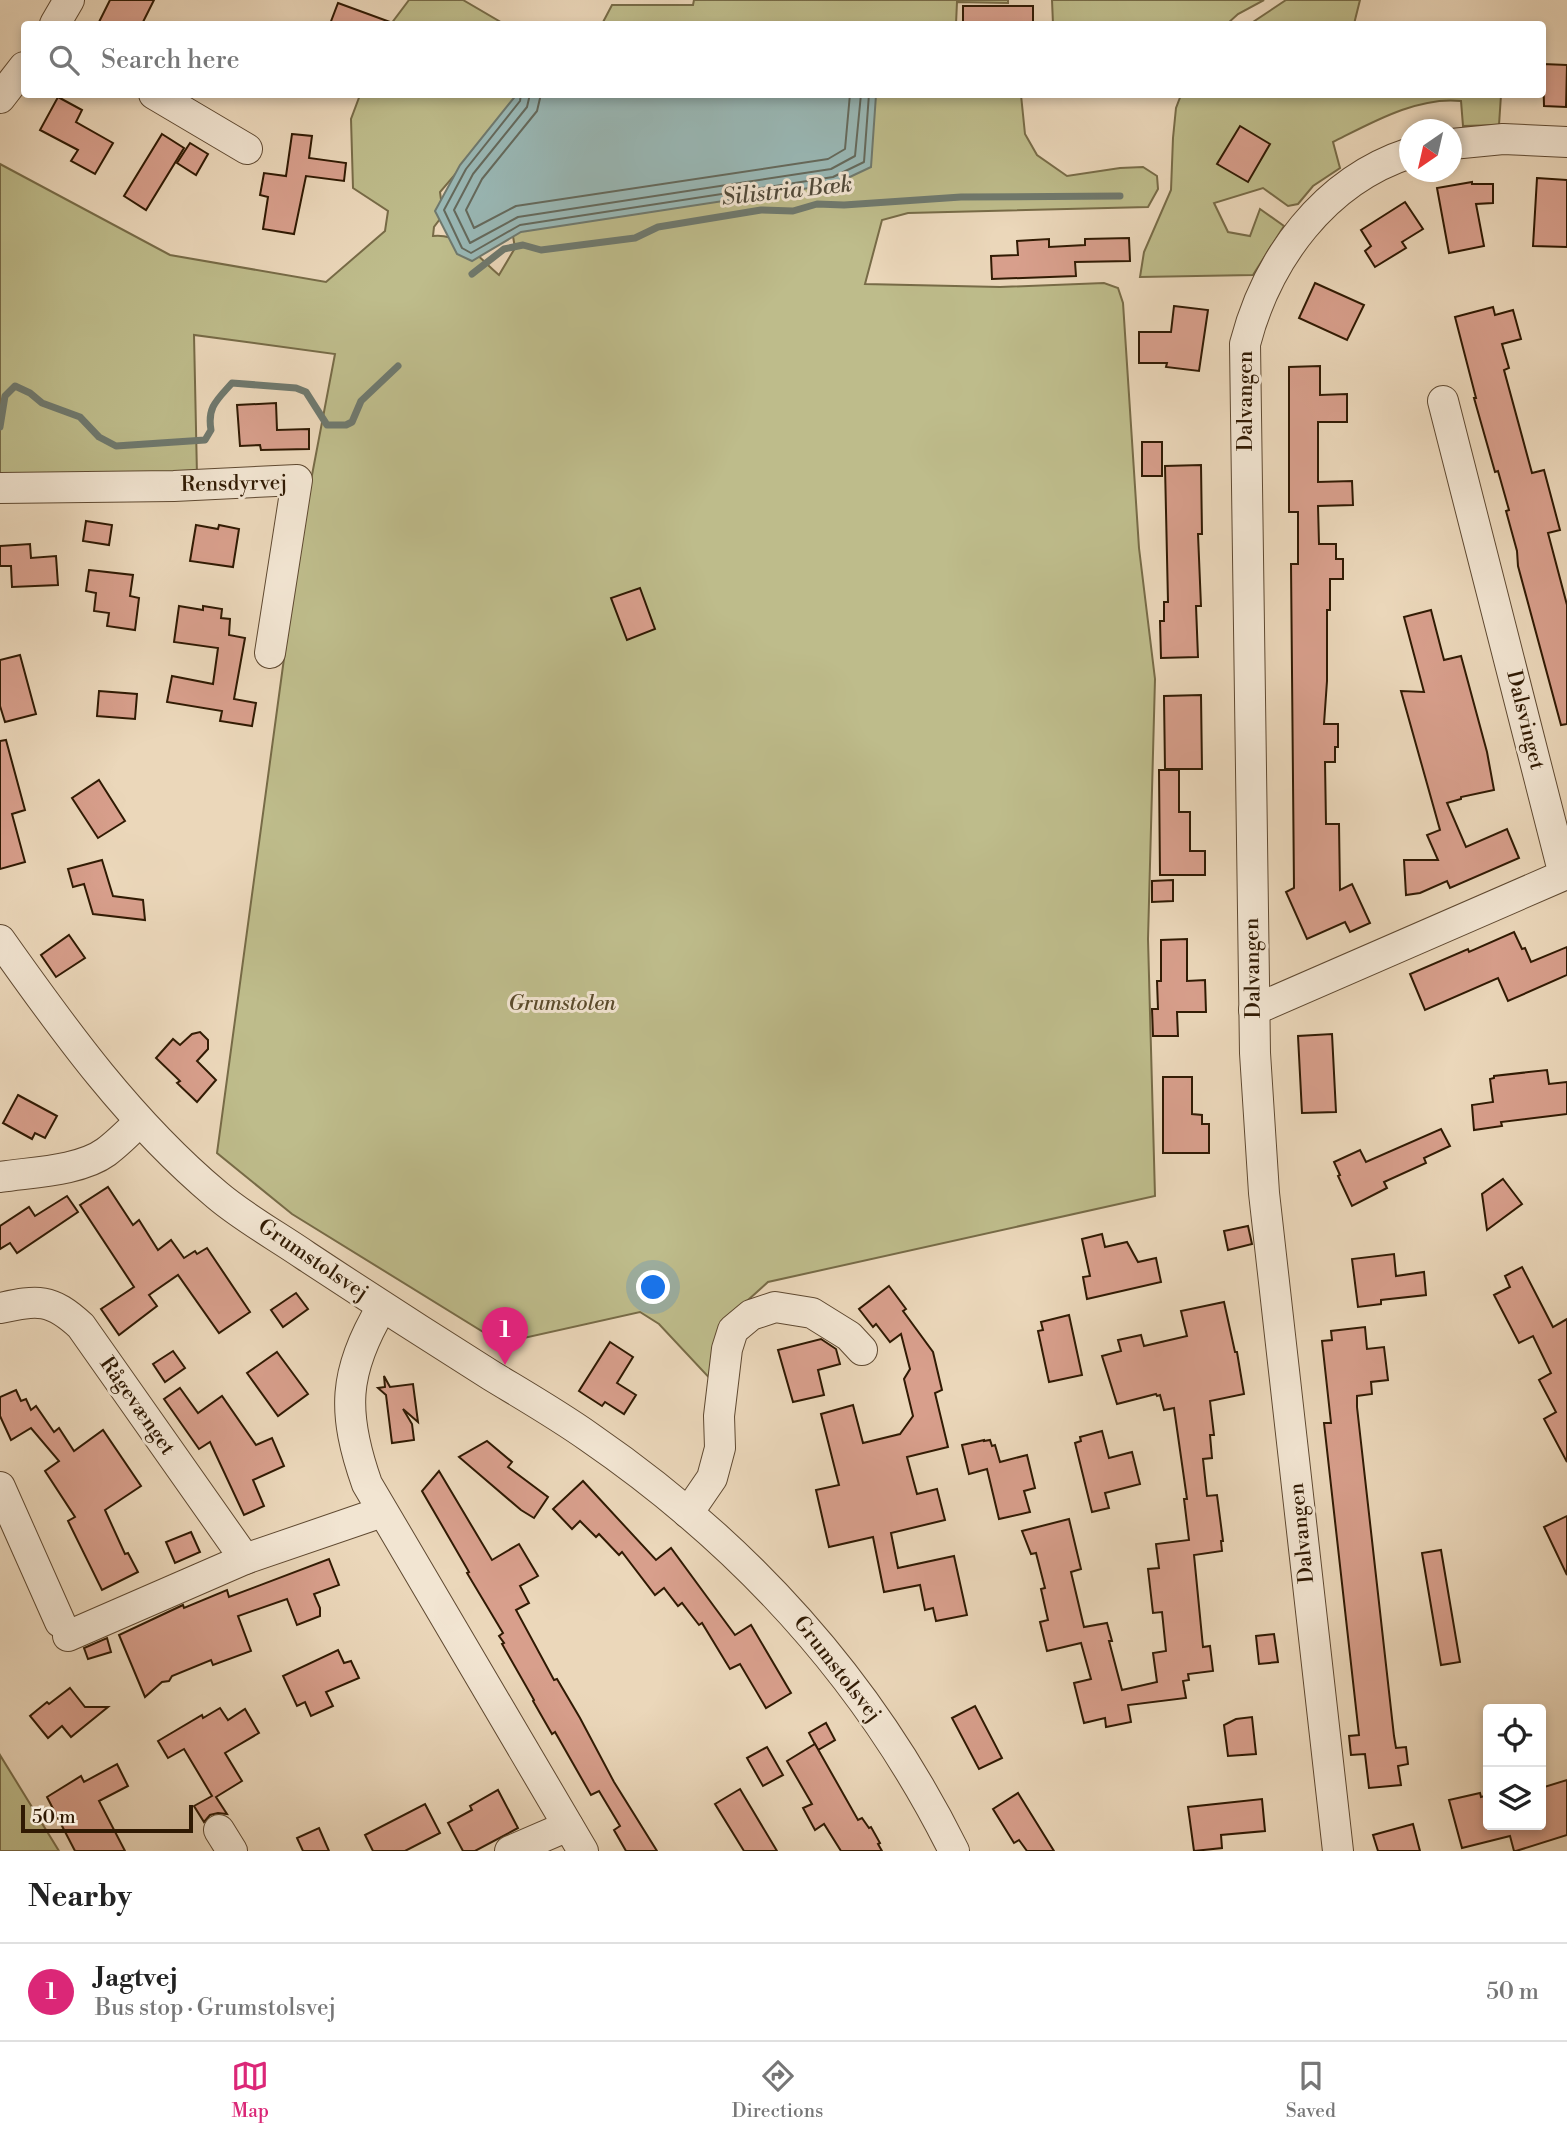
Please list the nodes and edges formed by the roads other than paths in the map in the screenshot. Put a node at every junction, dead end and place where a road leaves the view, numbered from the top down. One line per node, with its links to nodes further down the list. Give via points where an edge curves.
1 (69, 0): 2 (street)
2 (57, 21)
3 (21, 71): 4 (street)
4 (0, 98)
5 (161, 98): 8 (street)
6 (1567, 142): 7 (street, via 1503,139)
7 (1462, 143)
8 (247, 149)
9 (1399, 156): 14 (street, Dalvangen, via 1362,174 1331,197 1301,230 1262,295 1245,344)
10 (1443, 401): 14 (street, Dalsvinget, via 1564,874)
11 (0, 488): 12 (street, Rensdyrvej, via 297,480)
12 (270, 653)
13 (0, 940): 15 (street, Grumstolsvej, via 68,1036)
14 (1254, 1010): 27 (street, Dalvangen, via 1264,1193)
15 (139, 1122): 16 (street, via 92,1160); 17 (street, Grumstolsvej, via 219,1197)
16 (0, 1177)
17 (382, 1307): 21 (street, via 358,1353 350,1402 357,1455); 22 (street, Grumstolsvej, via 590,1437)
18 (0, 1308): 23 (street, Rågevænget, via 33,1301 47,1304 81,1326)
19 (862, 1350): 22 (street, via 849,1336 812,1313 775,1307 751,1315 733,1330 719,1416 720,1448 712,1478)
20 (0, 1486): 23 (street, via 64,1629)
21 (382, 1512): 23 (street); 24 (street)
22 (688, 1513): 26 (street, Grumstolsvej, via 760,1578 826,1651 886,1732)
23 (245, 1559)
24 (575, 1838): 25 (street)
25 (510, 1851)
26 (954, 1851)
27 (1338, 1851)

